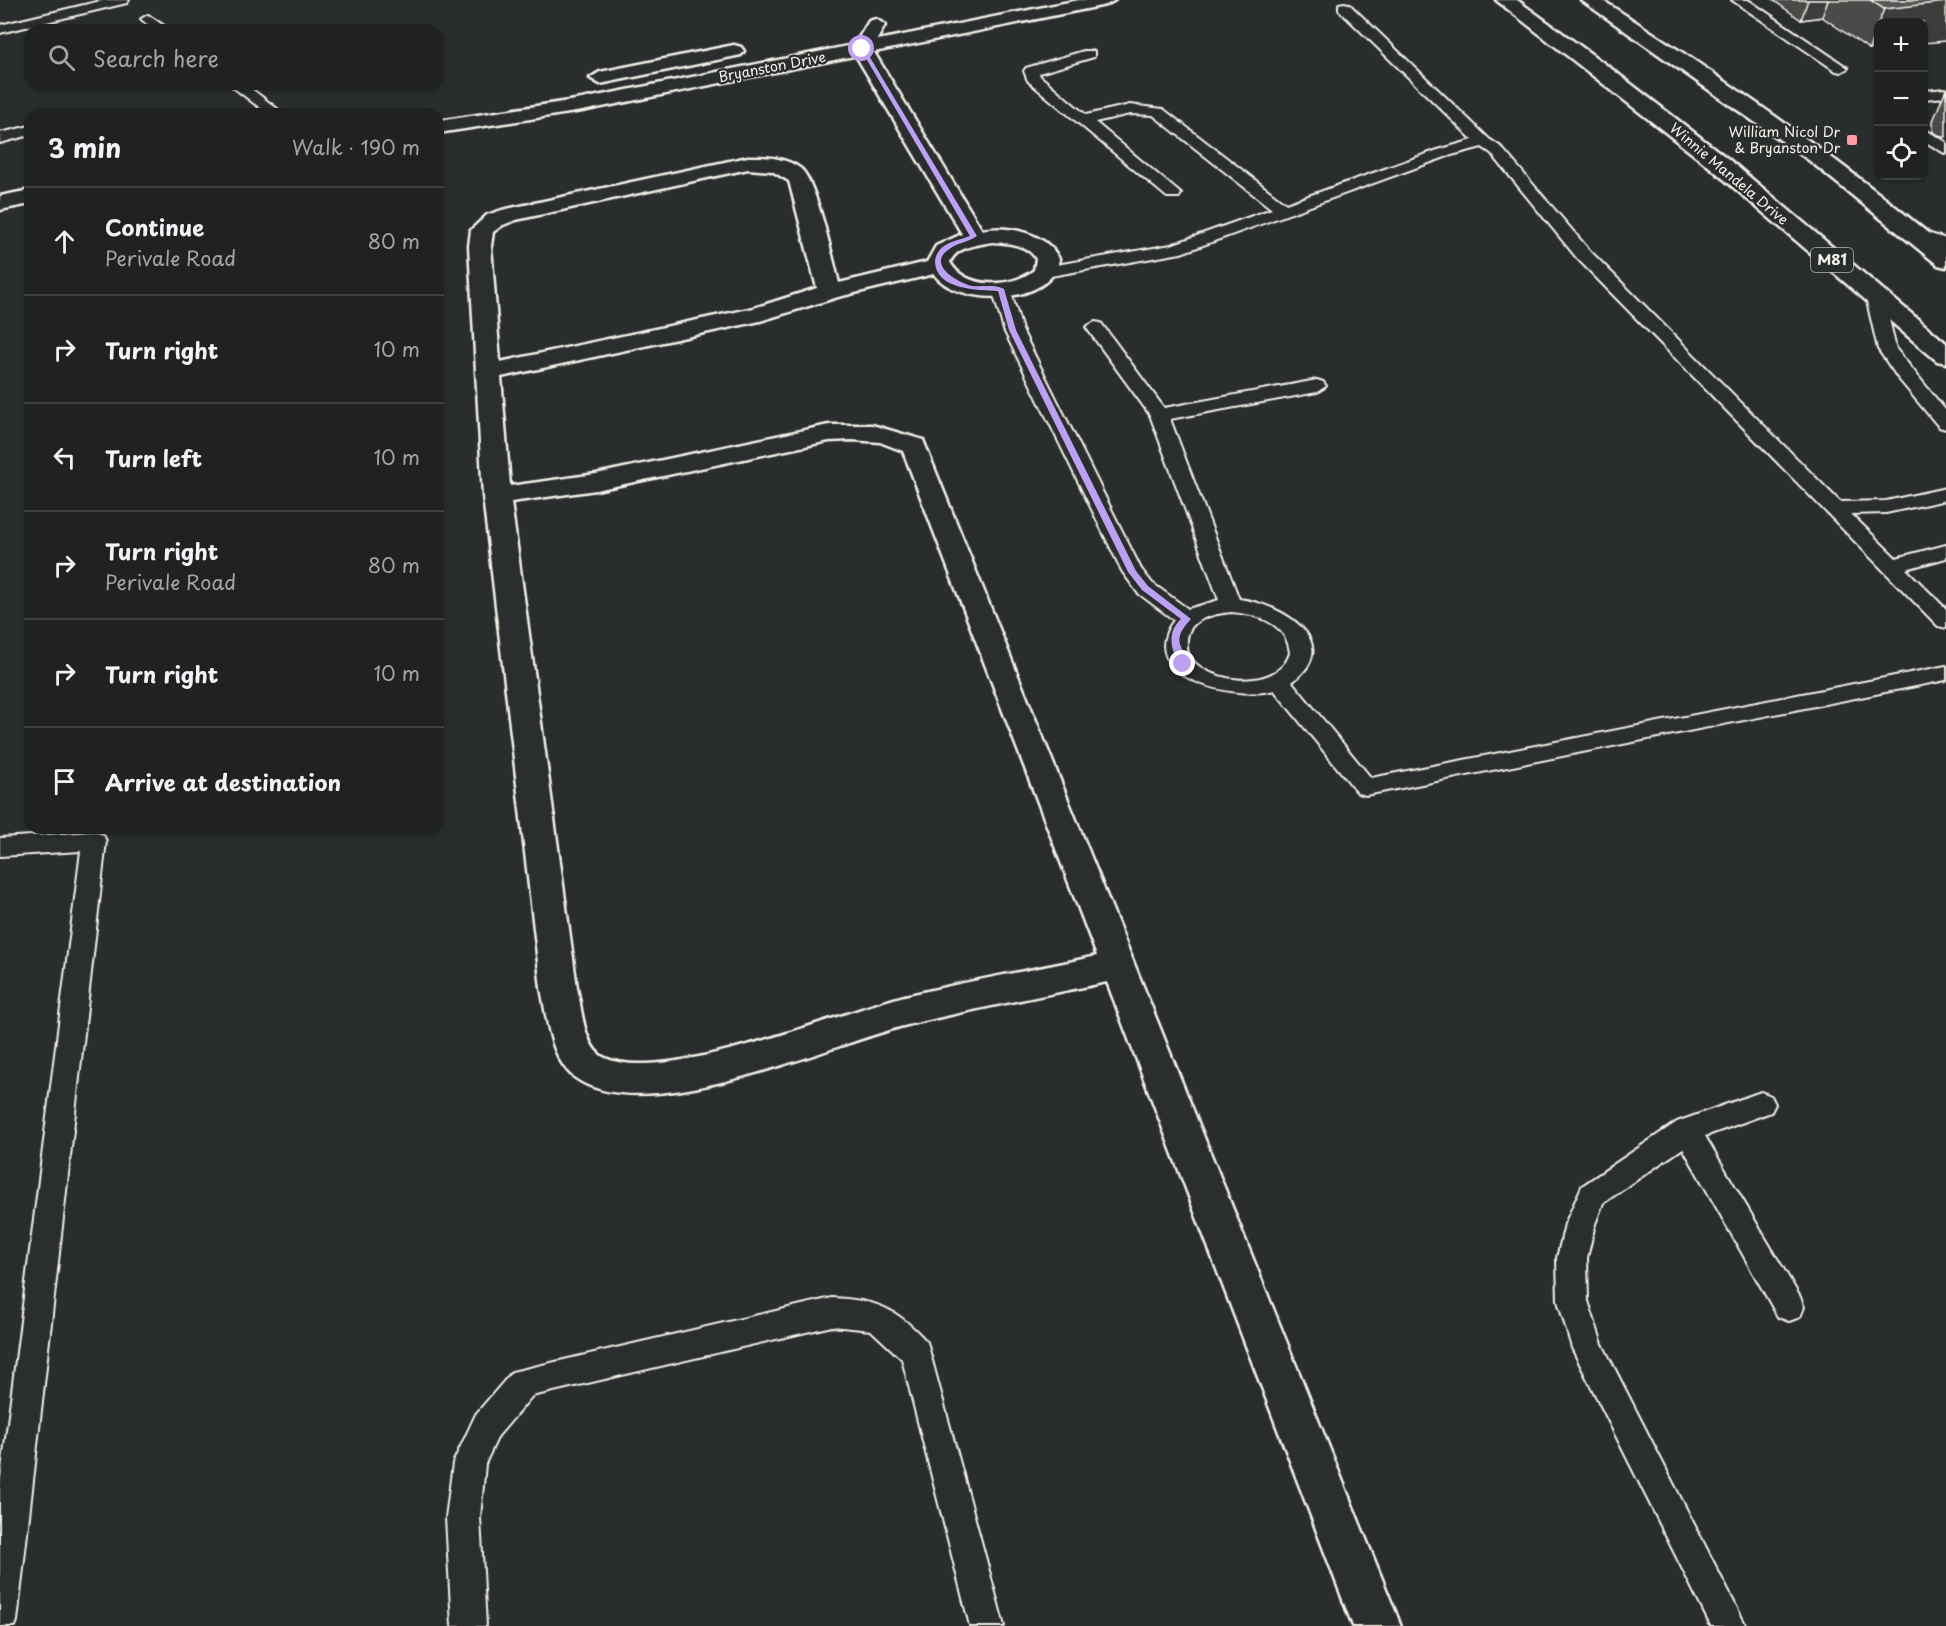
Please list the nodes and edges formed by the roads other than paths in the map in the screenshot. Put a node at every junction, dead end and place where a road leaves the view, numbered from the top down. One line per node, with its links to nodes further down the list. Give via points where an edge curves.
1 (122, 0): 13 (lane)
2 (1106, 0): 17 (street, Bryanston Drive)
3 (1493, 0): 7 (street, Winnie Mandela Drive)
4 (1590, 0): 15 (street)
5 (1610, 0): 15 (street)
6 (1739, 0): 19 (lane)
7 (1513, 5): 46 (street, Winnie Mandela Drive / M81, via 1719,163)
8 (1344, 8): 32 (lane)
9 (148, 19): 11 (lane)
10 (899, 20): 12 (street)
11 (155, 24)
12 (876, 25): 14 (street); 17 (street)
13 (0, 29)
14 (852, 29)
15 (1645, 36): 38 (street, via 1774,126)
16 (747, 49): 20 (street, Bryanston Drive)
17 (862, 49): 28 (street, Bryanston Drive, via 582,105); 39 (street)
18 (1089, 54): 27 (lane, via 1031,71 1033,78)
19 (1841, 68)
20 (584, 81)
21 (244, 90): 25 (lane)
22 (1946, 93): 23 (lane)
23 (1928, 95)
24 (503, 97): 26 (street)
25 (269, 108)
26 (444, 109)
27 (1083, 120): 34 (lane); 37 (lane, via 1130,109 1158,112)
28 (444, 126)
29 (24, 132): 31 (lane)
30 (1928, 137): 33 (lane)
31 (0, 138)
32 (1484, 142): 37 (lane, via 1413,163); 55 (lane, via 1496,150 1583,254)
33 (1946, 149)
34 (1173, 194)
35 (24, 198): 36 (street)
36 (0, 203)
37 (1285, 211): 43 (lane, via 1159,253)
38 (1918, 235): 40 (lane); 41 (street)
39 (974, 236): 42 (street, via 946,248 939,256); 43 (street, via 1009,236 1037,246 1048,263)
40 (1946, 244)
41 (1946, 260)
42 (938, 266): 44 (street, via 943,274 970,288); 45 (street)
43 (1045, 272): 44 (street, via 1023,285)
44 (1001, 289): 59 (lane, via 1013,330 1132,572 1145,588)
45 (830, 292): 49 (street, via 760,314); 49 (street, via 799,180 777,164 748,163 510,215 482,230)
46 (1875, 297): 48 (street, Winnie Mandela Drive / M81); 52 (lane, via 1887,349)
47 (1095, 327): 51 (lane)
48 (1946, 356)
49 (490, 372): 54 (street)
50 (1317, 386): 51 (lane)
51 (1159, 415): 58 (lane)
52 (1946, 423)
53 (1946, 494): 55 (lane, via 1886,507)
54 (497, 496): 64 (street, via 596,482 829,433 864,430 914,446); 64 (street, via 559,988 578,1056 592,1070 640,1079 672,1078 812,1042 907,1010)
55 (1834, 508): 57 (lane)
56 (1946, 551): 57 (lane)
57 (1892, 566): 60 (lane)
58 (1231, 605): 59 (lane, via 1210,607); 62 (lane, via 1269,612 1296,633 1301,646 1300,660)
59 (1187, 619): 62 (lane, via 1175,637 1176,651 1183,664 1198,675 1218,684 1240,687)
60 (1946, 621)
61 (1946, 673): 62 (lane, via 1366,787)
62 (1278, 681)
63 (0, 848): 68 (lane, via 94,841)
64 (1119, 966): 71 (street)
65 (1761, 1104): 66 (lane)
66 (1687, 1130): 67 (lane); 72 (lane, via 1592,1195 1572,1258 1573,1301 1588,1348)
67 (1789, 1306)
68 (0, 1622)
69 (469, 1626): 70 (lane, via 463,1518 469,1463 487,1425 523,1383 832,1312 873,1314 896,1329 916,1352)
70 (987, 1626)
71 (1377, 1626)
72 (1729, 1626)

